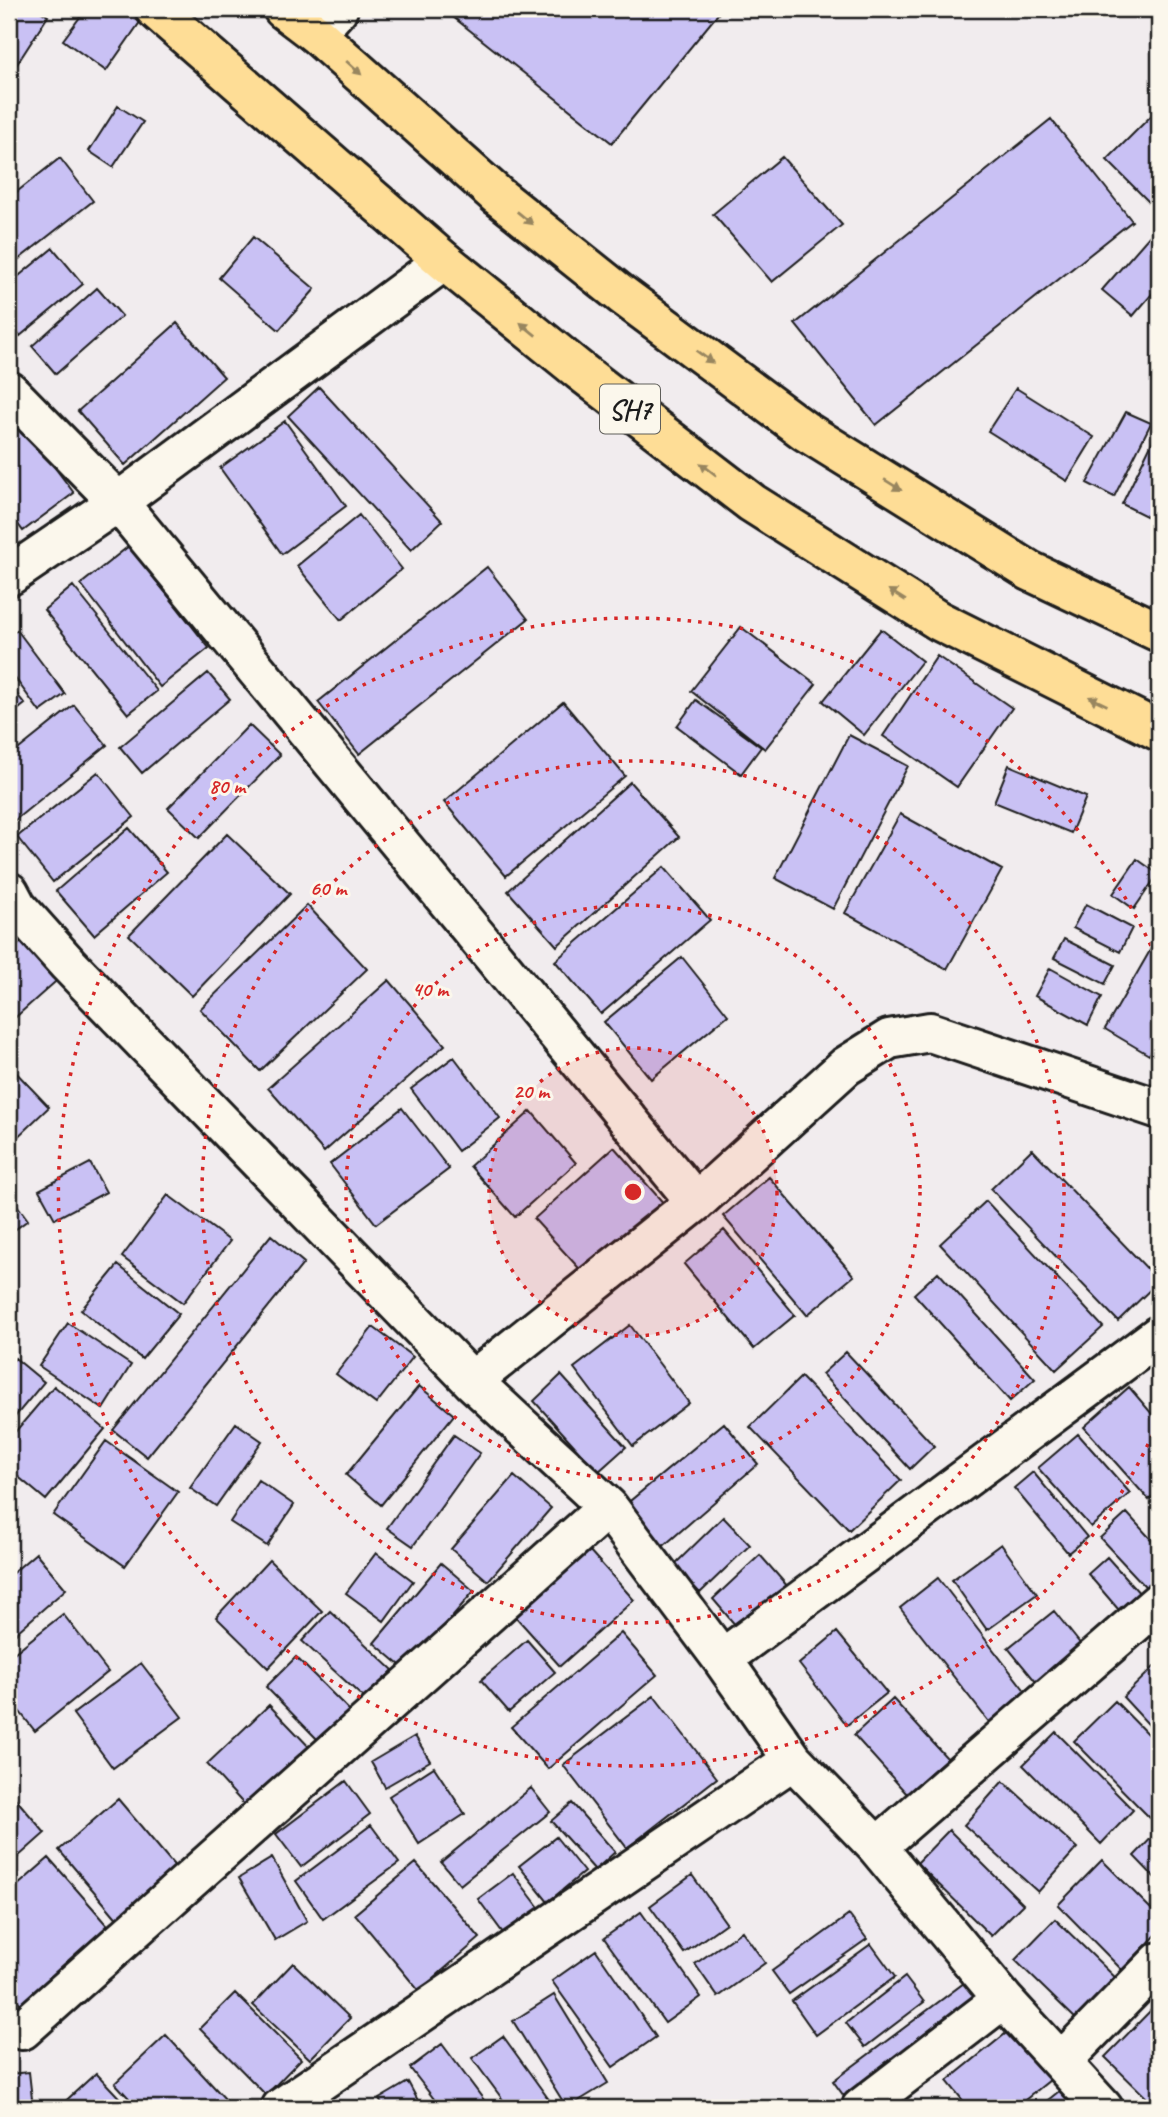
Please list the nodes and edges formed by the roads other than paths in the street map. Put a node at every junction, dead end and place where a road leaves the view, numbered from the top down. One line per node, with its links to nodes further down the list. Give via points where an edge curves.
1 (155, 9): 4 (main road, SH7)
2 (283, 9): 3 (main road)
3 (327, 22): 8 (main road, one-way to 8, via 498,196 805,431 1030,571)
4 (444, 261): 6 (street); 9 (main road, SH7, one-way to 4, via 939,621 752,503)
5 (9, 391): 6 (street)
6 (118, 502): 7 (street); 12 (street)
7 (9, 576)
8 (1159, 632)
9 (1159, 731)
10 (9, 892): 14 (street, via 68,964)
11 (1159, 1109): 12 (street, via 930,1032 889,1039 846,1066)
12 (696, 1202): 14 (street)
13 (1159, 1335): 17 (street)
14 (472, 1381): 15 (street)
15 (608, 1507): 17 (street); 22 (street)
16 (1159, 1602): 19 (street)
17 (722, 1659): 18 (street)
18 (793, 1760): 19 (street); 24 (street)
19 (877, 1847): 21 (street)
20 (1159, 1962): 23 (street)
21 (1003, 1999): 23 (street); 25 (street)
22 (22, 2030)
23 (1061, 2062): 26 (street)
24 (281, 2108)
25 (861, 2108)
26 (1103, 2108)

